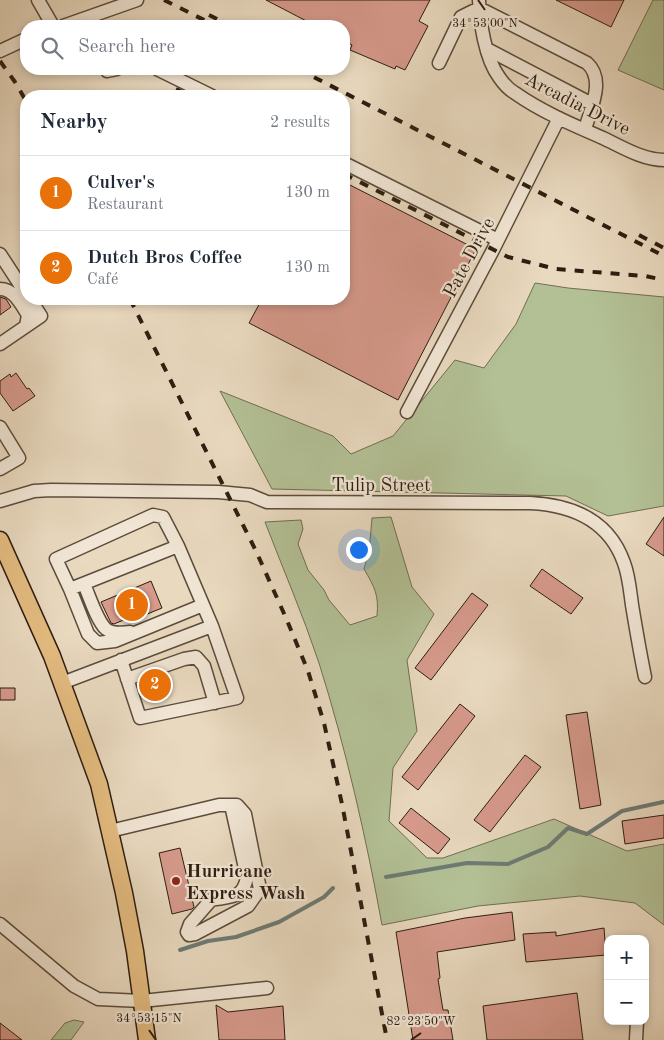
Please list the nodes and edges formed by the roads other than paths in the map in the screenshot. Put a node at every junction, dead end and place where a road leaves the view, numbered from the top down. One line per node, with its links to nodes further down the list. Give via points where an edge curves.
1 (38, 0): 4 (street)
2 (137, 0): 5 (street)
3 (479, 4): 7 (street, Arcadia Drive); 9 (street, via 461,17); 12 (street, via 587,63 596,77)
4 (50, 20)
5 (81, 20)
6 (20, 42): 8 (street)
7 (487, 49): 12 (street); 13 (street, Arcadia Drive, via 498,75 508,88)
8 (0, 50)
9 (439, 63)
10 (169, 75): 11 (street)
11 (200, 90)
12 (592, 104): 14 (street)
13 (559, 118): 14 (street, Arcadia Drive); 17 (street, Pate Drive)
14 (585, 130): 15 (street, Arcadia Drive, via 643,156)
15 (664, 160)
16 (350, 166): 17 (street)
17 (498, 240): 26 (street, Pate Drive)
18 (0, 254): 19 (street)
19 (20, 285)
20 (0, 289): 21 (street, via 7,289)
21 (20, 303)
22 (22, 305): 24 (street, via 28,315)
23 (34, 305): 24 (street, via 41,316)
24 (26, 326): 25 (street)
25 (0, 344)
26 (406, 412)
27 (0, 427): 28 (street, via 19,458)
28 (0, 469)
29 (0, 501): 38 (street, Tulip Street, via 34,491 51,490 218,492 250,495 267,502 530,503 563,506 596,523 620,553)
30 (0, 540): 40 (main road, via 28,598)
31 (178, 546): 32 (street); 33 (street, via 163,517 153,515 56,559); 34 (street)
32 (84, 584): 33 (street); 36 (street, via 106,630)
33 (70, 589): 36 (street, via 88,634 97,643 115,641)
34 (203, 605): 35 (street); 36 (street)
35 (212, 626): 37 (street); 41 (street, via 236,698)
36 (135, 632)
37 (121, 660): 39 (street); 40 (street)
38 (645, 677)
39 (127, 679): 41 (street, via 140,718); 41 (street, via 196,657 204,666)
40 (62, 683): 43 (main road, via 99,784)
41 (215, 703)
42 (231, 805): 42 (street, via 237,805 245,814 260,889 248,906 202,932 189,935 190,924 211,900 230,898 245,888 247,877); 43 (street, via 219,805)
43 (110, 831): 46 (main road, via 128,912)
44 (0, 924): 46 (street, via 82,991 98,999)
45 (267, 988): 46 (street)
46 (142, 1001): 48 (main road)
47 (637, 1025): 49 (street)
48 (147, 1040)
49 (636, 1040)

